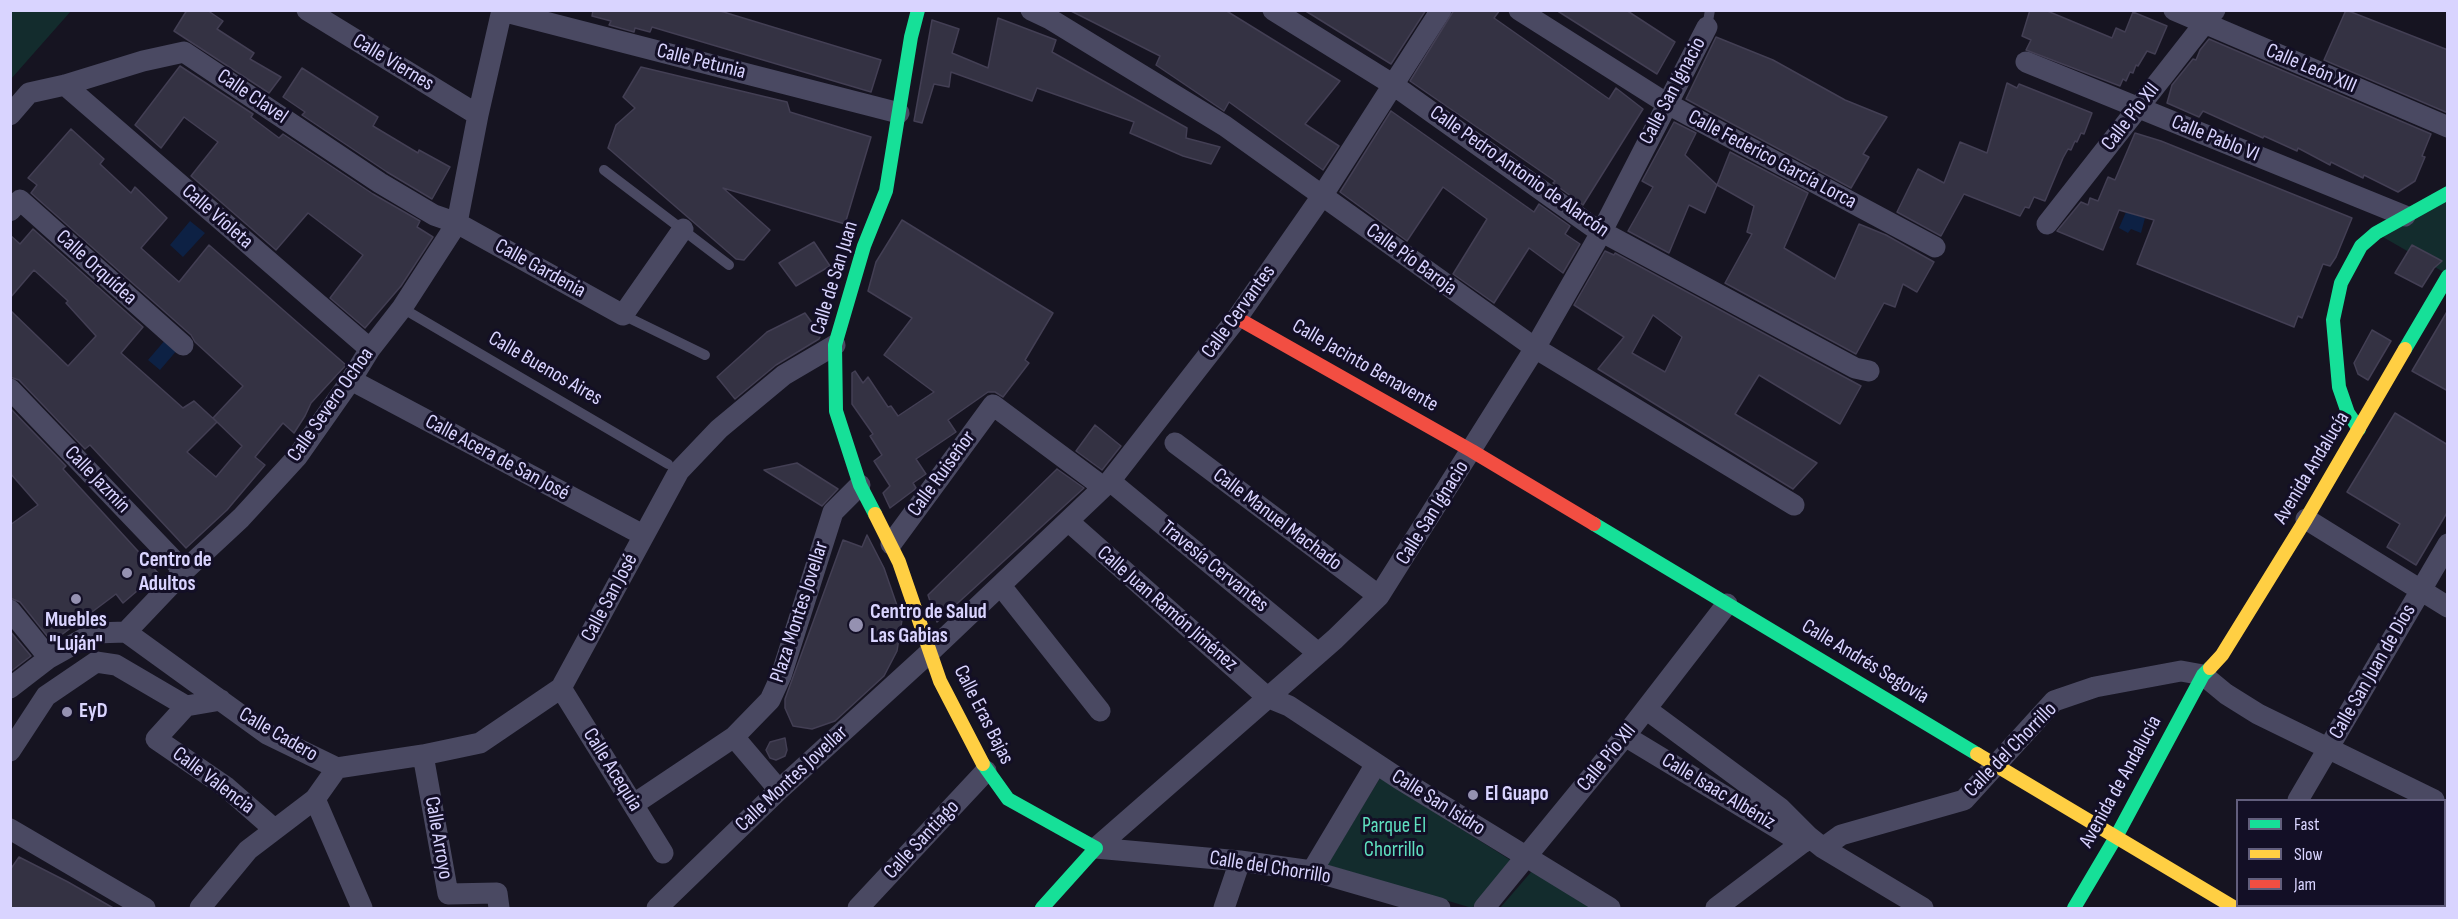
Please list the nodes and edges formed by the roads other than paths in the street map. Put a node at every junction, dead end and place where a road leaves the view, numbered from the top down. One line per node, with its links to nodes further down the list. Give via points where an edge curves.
1 (308, 10): 18 (street, Calle Viernes)
2 (918, 10): 16 (street, Calle de San Juan)
3 (1031, 10): 22 (street, Calle Pío Baroja, via 1225,126)
4 (1273, 10): 12 (street, Calle Pedro Antonio de Alarcón)
5 (1441, 10): 12 (street, Calle Cervantes)
6 (1519, 10): 14 (street, Calle Federico García Lorca)
7 (2174, 10): 9 (street, Calle León XIII)
8 (502, 11): 16 (street, Calle Petunia); 18 (street, Calle Severo Ochoa)
9 (2210, 17): 15 (street, Calle Pío XII); 19 (street, Calle León XIII)
10 (1708, 19): 14 (street, Calle San Ignacio)
11 (2026, 62): 15 (street, Calle Pablo VI)
12 (1392, 84): 22 (street, Calle Cervantes); 28 (street, Calle Pedro Antonio de Alarcón)
13 (65, 85): 17 (street, Calle Clavel, via 29,93); 25 (street, Calle Clavel, via 184,52 380,183 434,215); 38 (street, Calle Violeta)
14 (1666, 103): 28 (street, Calle San Ignacio); 29 (street, Calle Federico García Lorca)
15 (2138, 108): 24 (street, Calle Pablo VI); 26 (street, Calle Pío XII)
16 (899, 113): 36 (street, Calle de San Juan, via 886,191 864,246)
17 (10, 115)
18 (478, 115): 25 (street, Calle Severo Ochoa)
19 (2448, 127)
20 (603, 170): 27 (lane)
21 (2448, 193): 24 (street)
22 (1322, 196): 34 (street, Calle Cervantes); 37 (street, Calle Pío Baroja)
23 (10, 211): 35 (street, Calle Orquídea, via 20,200)
24 (2405, 216): 44 (street, via 2361,246 2341,283 2337,301 2333,320 2340,387 2348,413)
25 (457, 223): 32 (street, Calle Severo Ochoa); 33 (street, Calle Gardenia)
26 (2047, 224)
27 (683, 229): 30 (lane); 33 (street)
28 (1602, 231): 37 (street, Calle San Ignacio); 40 (street, Calle Pedro Antonio de Alarcón, via 1855,368)
29 (1935, 247)
30 (729, 265)
31 (2448, 276): 44 (street, Avenida Andalucía)
32 (402, 308): 38 (street, Calle Severo Ochoa); 47 (lane, Calle Buenos Aires)
33 (623, 315): 39 (lane, Calle Gardenia)
34 (1237, 318): 46 (street, Calle Jacinto Benavente); 48 (street, Calle Cervantes)
35 (183, 345)
36 (835, 345): 49 (street, Calle de San Juan, via 836,411); 53 (street, Calle San José, via 784,375 688,459)
37 (1535, 348): 46 (street, Calle San Ignacio); 50 (street, Calle Pío Baroja)
38 (370, 349): 41 (street, Calle Severo Ochoa)
39 (705, 355)
40 (1869, 371)
41 (351, 380): 53 (street, Calle Acera de San José); 56 (street, Calle Severo Ochoa, via 297,457)
42 (10, 389): 56 (street, Calle Jazmín)
43 (993, 405): 48 (street, Travesía Cervantes); 54 (street, Calle Ruiseñor)
44 (2359, 429): 51 (street, Avenida Andalucía)
45 (1175, 443): 59 (street, Calle Manuel Machado)
46 (1472, 451): 59 (street, Calle San Ignacio); 60 (street, Calle Andrés Segovia)
47 (668, 464)
48 (1106, 484): 52 (street, Calle Cervantes); 65 (street, Travesía Cervantes)
49 (860, 485): 54 (street, Calle de San Juan); 75 (street, Plaza Montes Jovellar, via 833,512 770,700)
50 (1794, 505)
51 (2306, 519): 58 (street); 67 (street, Avenida Andalucía, via 2222,655)
52 (1068, 521): 57 (street, Calle Cervantes); 70 (street, Calle Juan Ramón Jiménez)
53 (643, 535): 69 (street, Calle San José)
54 (891, 544): 64 (street, Calle de San Juan)
55 (2448, 544): 58 (street, Calle San Juan de Dios)
56 (184, 572): 63 (street, Calle Severo Ochoa)
57 (1001, 586): 64 (street, Calle Cervantes); 74 (street)
58 (2421, 589): 61 (street); 77 (street, Calle San Juan de Dios)
59 (1379, 596): 65 (street, Calle San Ignacio)
60 (1727, 604): 73 (street, Calle Pío XII); 81 (street, Calle Andrés Segovia)
61 (2448, 607)
62 (10, 610): 66 (street)
63 (126, 632): 66 (street, via 94,633); 71 (street, Calle Cadero)
64 (930, 653): 83 (street, Calle Eras Bajas); 84 (street, Calle Montes Jovellar)
65 (1318, 653): 70 (street, Calle San Ignacio)
66 (49, 658): 68 (street)
67 (2203, 675): 77 (street, via 2258,714); 81 (street, Calle del Chorrillo, via 2181,671 2094,687 2054,701); 91 (street, Avenida de Andalucía)
68 (10, 688)
69 (561, 688): 79 (street, Calle San José, via 480,744); 88 (street, Calle Acequia)
70 (1267, 697): 80 (street, Calle San Isidro, via 1289,706); 93 (street, Calle San Ignacio)
71 (221, 700): 72 (street, Calle Cadero); 82 (street, Calle Cadero, via 267,734)
72 (186, 706): 78 (street, via 116,665 96,662 46,696); 90 (street, Calle Valencia, via 156,739 226,787)
73 (1647, 709): 76 (street, Calle Pío XII); 92 (street, Calle Isaac Albéniz, via 1780,808)
74 (1100, 711)
75 (734, 736): 84 (street); 88 (street, Plaza Montes Jovellar)
76 (1625, 736): 92 (street, Calle Isaac Albéniz); 95 (street, Calle Pío XII)
77 (2329, 748): 86 (street, Calle San Juan de Dios); 87 (street)
78 (10, 751)
79 (423, 755): 82 (street, Calle San José); 103 (street, Calle Arroyo, via 448,894 496,893)
80 (1376, 764): 95 (street, Calle San Isidro); 97 (street)
81 (1997, 765): 91 (street, Calle Andrés Segovia); 92 (street, Calle del Chorrillo, via 1964,800)
82 (337, 768): 85 (street, Calle Valencia)
83 (986, 771): 93 (street, Calle Eras Bajas, via 1008,799); 105 (street, Calle Santiago)
84 (778, 790): 104 (street, Calle Montes Jovellar)
85 (315, 798): 90 (street, Calle Valencia); 102 (street)
86 (2299, 799)
87 (2430, 799)
88 (634, 804): 94 (street, Calle Acequia)
89 (10, 829): 101 (street)
90 (274, 829): 98 (street, Calle Valencia, via 248,850)
91 (2116, 837): 113 (street, Avenida de Andalucía); 114 (street, Calle Andrés Segovia)
92 (1811, 843): 111 (street, Calle del Chorrillo); 112 (street, Calle Isaac Albéniz)
93 (1096, 848): 96 (street, Calle del Chorrillo); 106 (street, Calle San Ignacio)
94 (663, 853)
95 (1526, 858): 109 (street, Calle Pío XII); 110 (street, Calle San Isidro)
96 (1240, 861): 97 (street, Calle del Chorrillo); 107 (street)
97 (1312, 871): 108 (street, Calle del Chorrillo)
98 (201, 908)
99 (108, 909): 100 (street, via 113,901)
100 (126, 909)
101 (146, 909)
102 (363, 909)
103 (499, 909)
104 (657, 909)
105 (858, 909)
106 (1042, 909)
107 (1224, 909)
108 (1440, 909)
109 (1484, 909)
110 (1610, 909)
111 (1716, 909)
112 (1923, 909)
113 (2074, 909)
114 (2235, 909)

